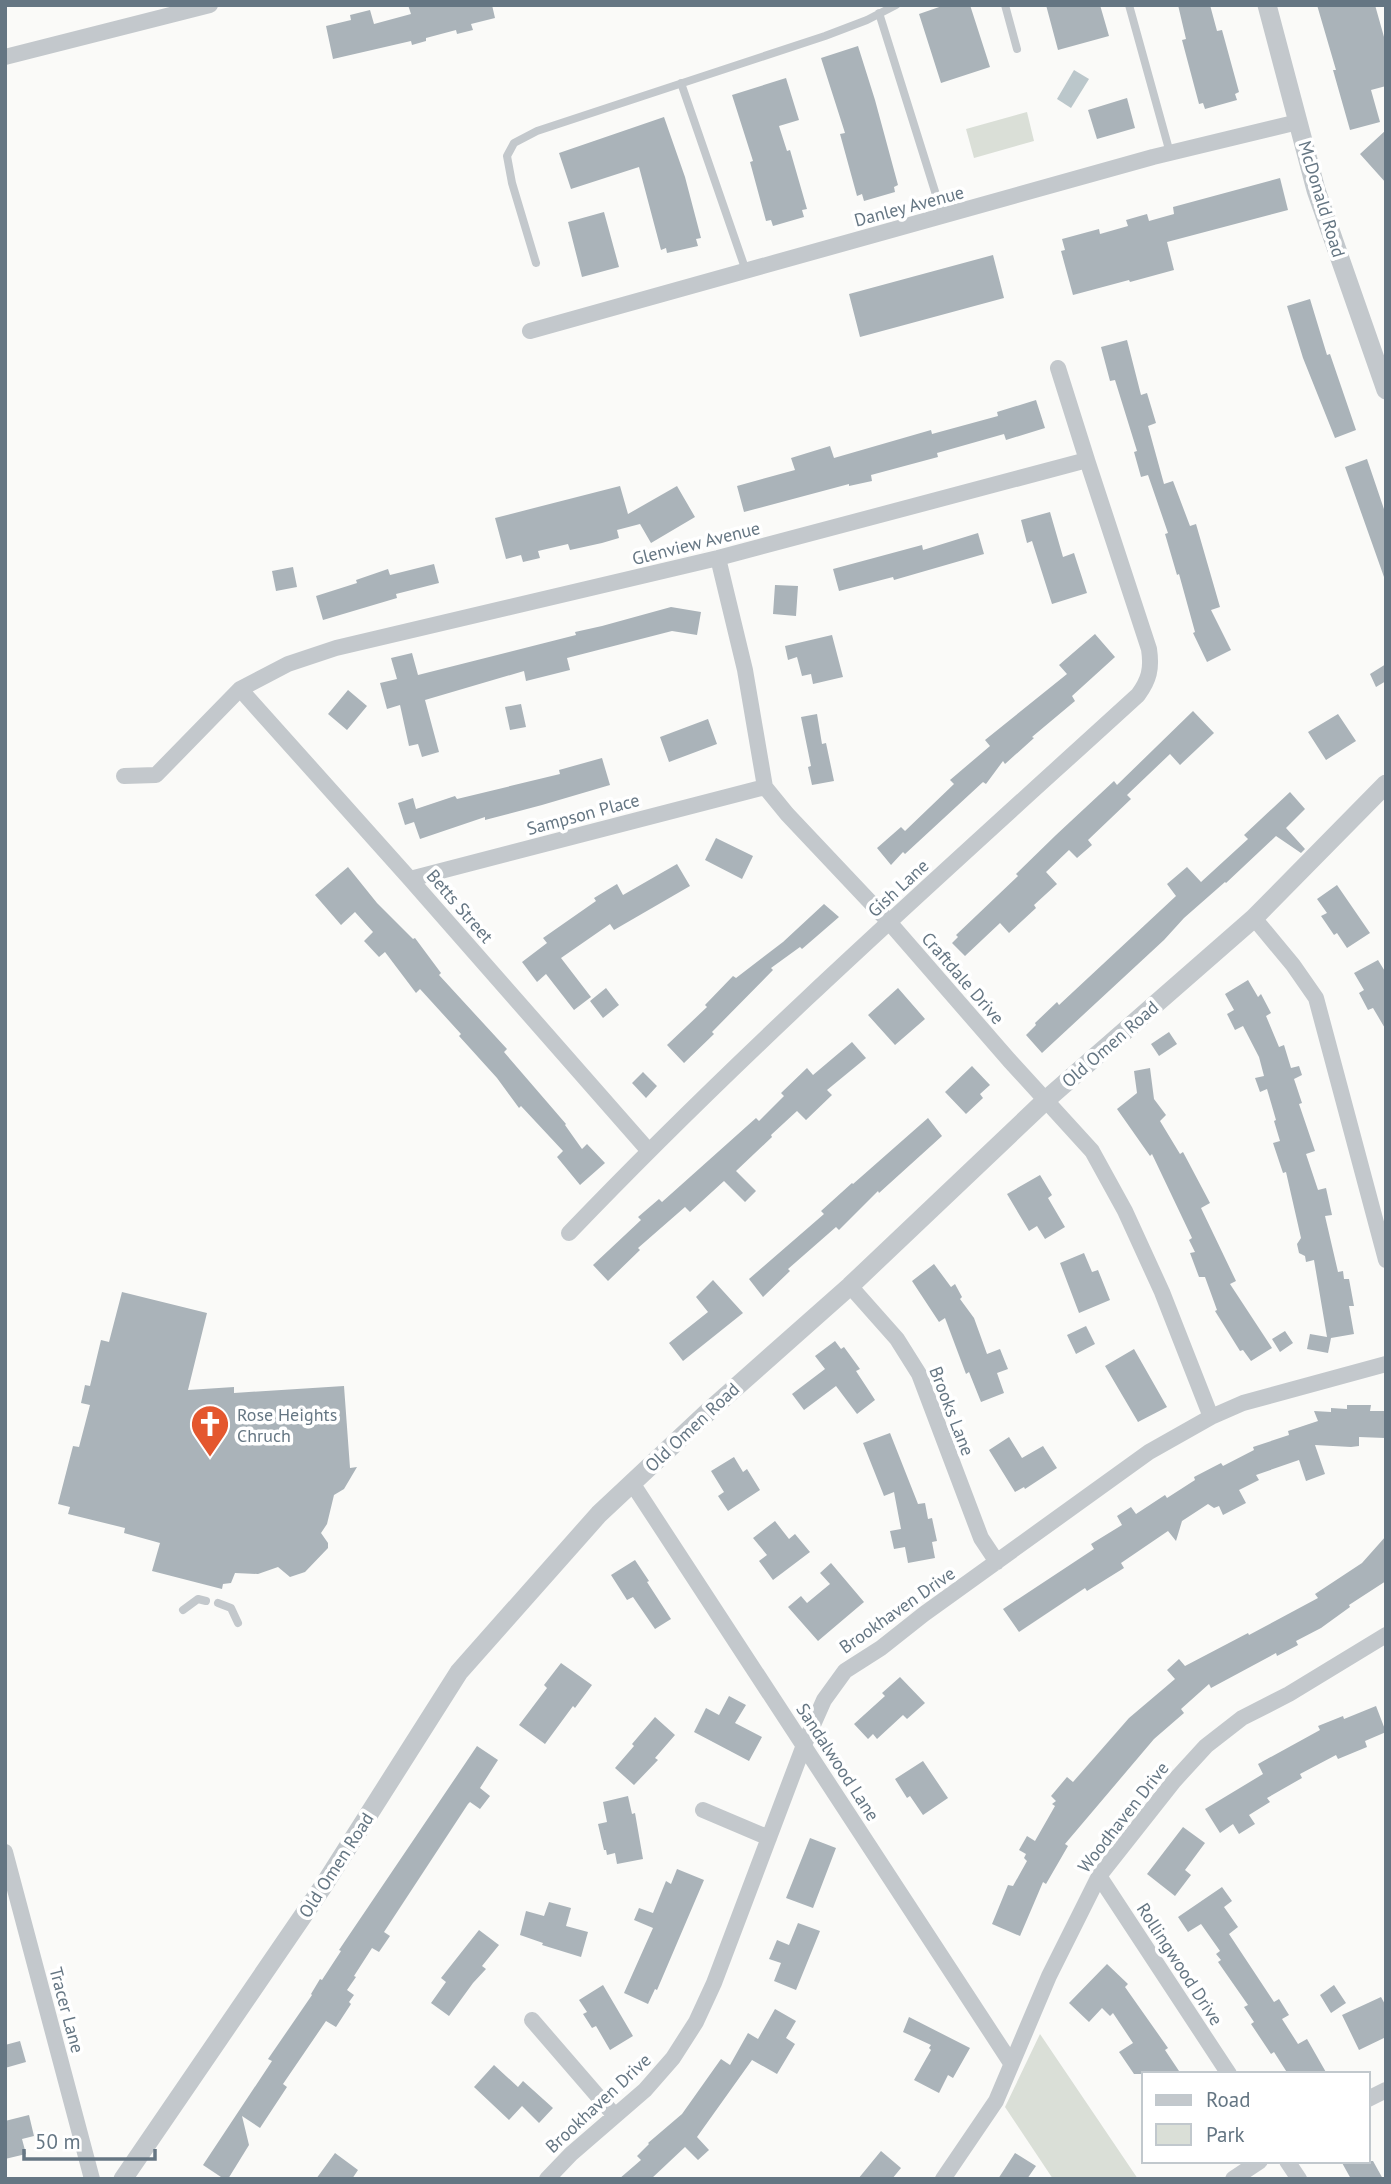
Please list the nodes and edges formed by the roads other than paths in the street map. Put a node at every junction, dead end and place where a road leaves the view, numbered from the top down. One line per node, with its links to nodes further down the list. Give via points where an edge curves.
1 (210, 5): 6 (street)
2 (896, 5): 7 (lane)
3 (1005, 5): 8 (lane)
4 (1129, 5): 12 (lane)
5 (1267, 5): 11 (street, McDonald Road)
6 (183, 9): 9 (street)
7 (879, 13): 10 (lane, via 825,36); 13 (lane)
8 (1017, 49)
9 (5, 57)
10 (681, 83): 14 (lane, via 537,131 514,143 507,156); 15 (lane)
11 (1298, 121): 12 (street, Danley Avenue); 18 (street, McDonald Road, via 1316,190)
12 (1170, 153): 13 (street, Danley Avenue)
13 (943, 217): 15 (street, Danley Avenue)
14 (536, 263)
15 (746, 271): 16 (street, Danley Avenue)
16 (530, 331)
17 (1058, 368): 19 (street)
18 (1386, 390)
19 (1087, 460): 20 (street, Glenview Avenue); 27 (street, Gish Lane, via 1149,649 1148,682)
20 (718, 558): 21 (street, Glenview Avenue, via 336,648 288,664); 24 (street, Craftdale Drive)
21 (240, 689): 22 (street, Glenview Avenue, via 156,775); 25 (street, Betts Street)
22 (124, 776)
23 (1386, 784): 26 (street, Old Omen Road)
24 (765, 787): 25 (street, Sampson Place); 27 (street, Craftdale Drive)
25 (410, 879): 29 (street, Betts Street)
26 (1254, 918): 28 (street, Old Omen Road); 31 (street, via 1315,998)
27 (889, 922): 28 (street, Craftdale Drive); 29 (street, Gish Lane)
28 (1047, 1099): 32 (street, Old Omen Road); 34 (street, Craftdale Drive, via 1092,1151 1125,1211)
29 (648, 1150): 30 (street, Gish Lane)
30 (569, 1233)
31 (1386, 1259)
32 (850, 1286): 35 (street, Old Omen Road); 36 (street, Brooks Lane, via 897,1339 919,1374 981,1538)
33 (1386, 1364): 34 (street, Brookhaven Drive, via 1243,1403)
34 (1211, 1417): 36 (street, Brookhaven Drive, via 1149,1452)
35 (632, 1483): 42 (street, Sandalwood Lane); 56 (street, Old Omen Road, via 459,1672 322,1888)
36 (997, 1562): 42 (street, Brookhaven Drive, via 845,1671 824,1700)
37 (206, 1601): 39 (lane, via 198,1599)
38 (218, 1603): 40 (lane, via 231,1608)
39 (183, 1610)
40 (238, 1623)
41 (1386, 1635): 46 (street, Woodhaven Drive, via 1242,1718 1206,1746)
42 (804, 1745): 44 (street, Brookhaven Drive); 48 (street, Sandalwood Lane)
43 (703, 1810): 44 (street)
44 (769, 1838): 52 (street, Brookhaven Drive, via 696,2022 673,2058)
45 (5, 1852): 55 (street, Tracer Lane)
46 (1099, 1876): 48 (street, Woodhaven Drive); 49 (street, Rollingwood Drive)
47 (533, 2020): 52 (street)
48 (1011, 2063): 58 (street, Woodhaven Drive, via 996,2101)
49 (1229, 2072)
50 (1386, 2090): 51 (street)
51 (1370, 2098)
52 (615, 2116): 57 (street, Brookhaven Drive)
53 (1257, 2163): 59 (street)
54 (1288, 2163): 60 (street)
55 (93, 2179)
56 (123, 2179)
57 (547, 2179)
58 (943, 2179)
59 (1233, 2179)
60 (1299, 2179)

